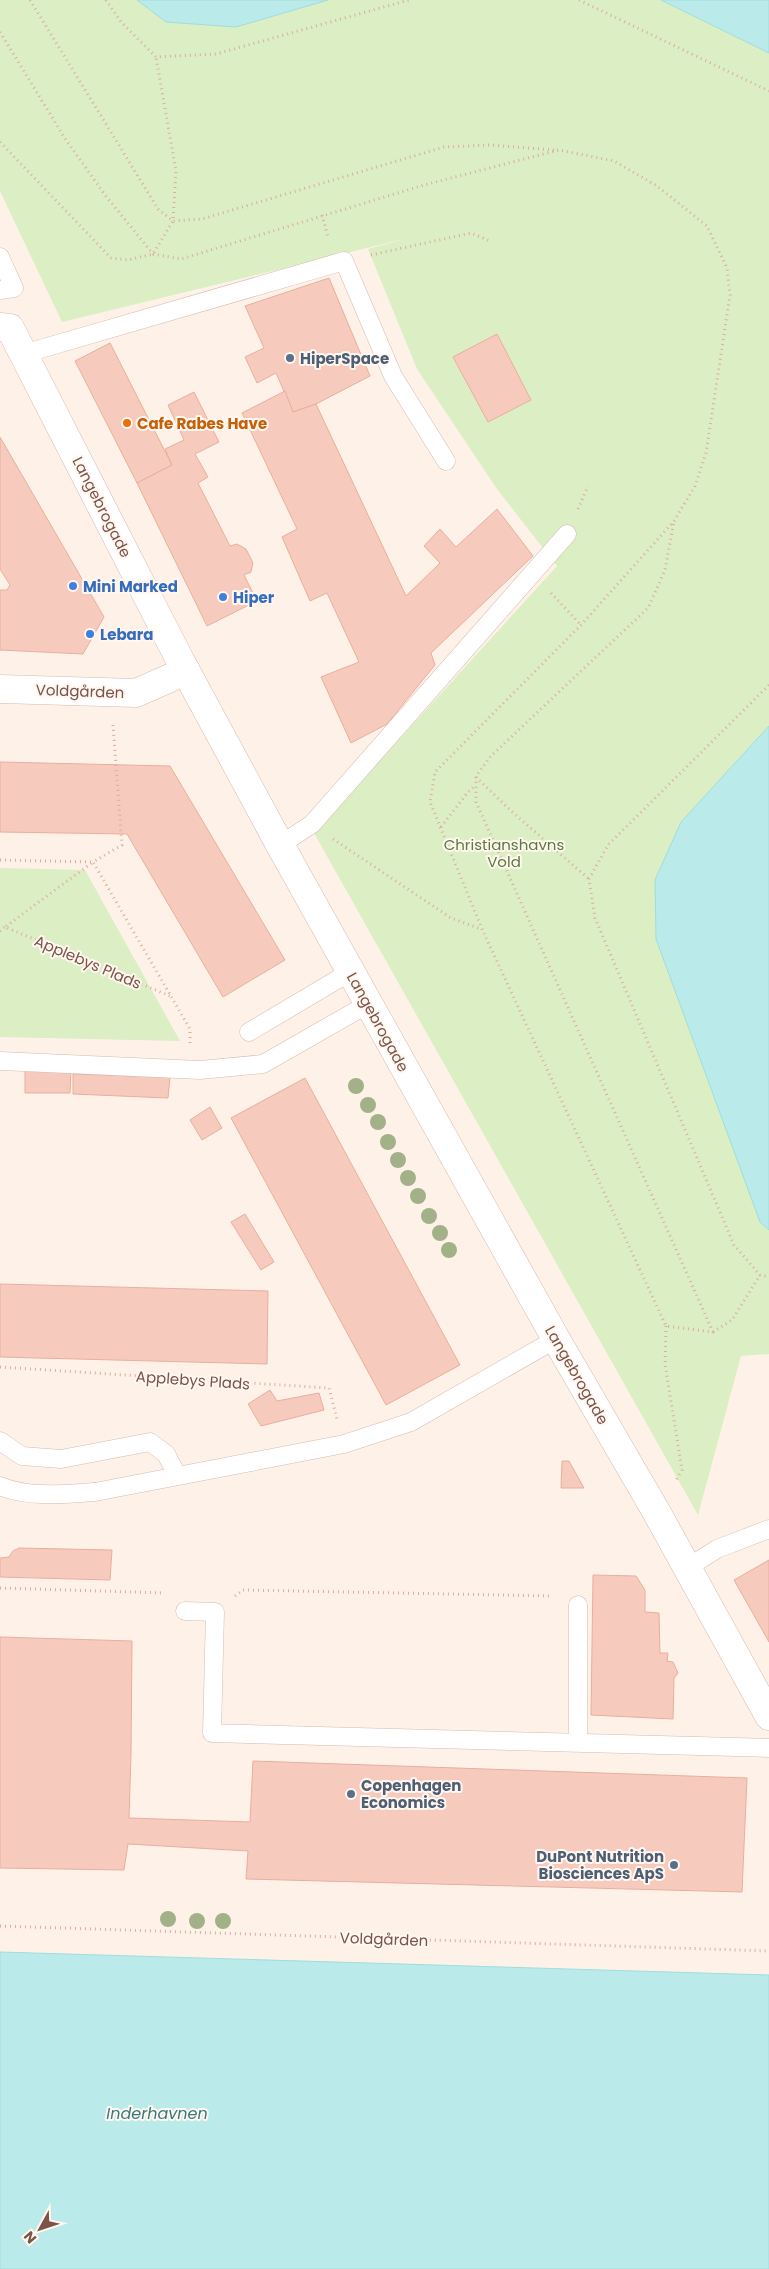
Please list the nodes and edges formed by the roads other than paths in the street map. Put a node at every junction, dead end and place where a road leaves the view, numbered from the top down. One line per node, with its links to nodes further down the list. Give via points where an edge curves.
1 (0, 258): 2 (lane, via 14,288)
2 (0, 290)
3 (0, 327): 4 (street, Langebrogade, via 10,328)
4 (23, 354): 5 (lane, via 344,261 393,376); 7 (street, Langebrogade)
5 (446, 461)
6 (567, 534): 9 (lane, via 312,824)
7 (186, 671): 8 (street, Voldgården, via 136,693); 9 (street, Langebrogade)
8 (0, 689)
9 (280, 845): 10 (street, Langebrogade)
10 (350, 972): 11 (street, Langebrogade); 12 (lane)
11 (368, 1004): 13 (lane, via 263,1064 188,1070); 14 (street, Langebrogade)
12 (249, 1032)
13 (0, 1061)
14 (556, 1339): 16 (lane, via 411,1422 344,1444); 19 (street, Langebrogade)
15 (0, 1441): 16 (lane, via 22,1456 61,1459 150,1442 166,1454)
16 (176, 1475): 17 (lane, via 95,1492 59,1495 15,1492)
17 (0, 1486)
18 (769, 1529): 19 (lane, via 717,1549)
19 (687, 1568): 22 (street, Langebrogade)
20 (578, 1605): 23 (lane)
21 (185, 1611): 23 (lane, via 215,1612 212,1732)
22 (769, 1716)
23 (578, 1742): 24 (lane)
24 (769, 1748)

